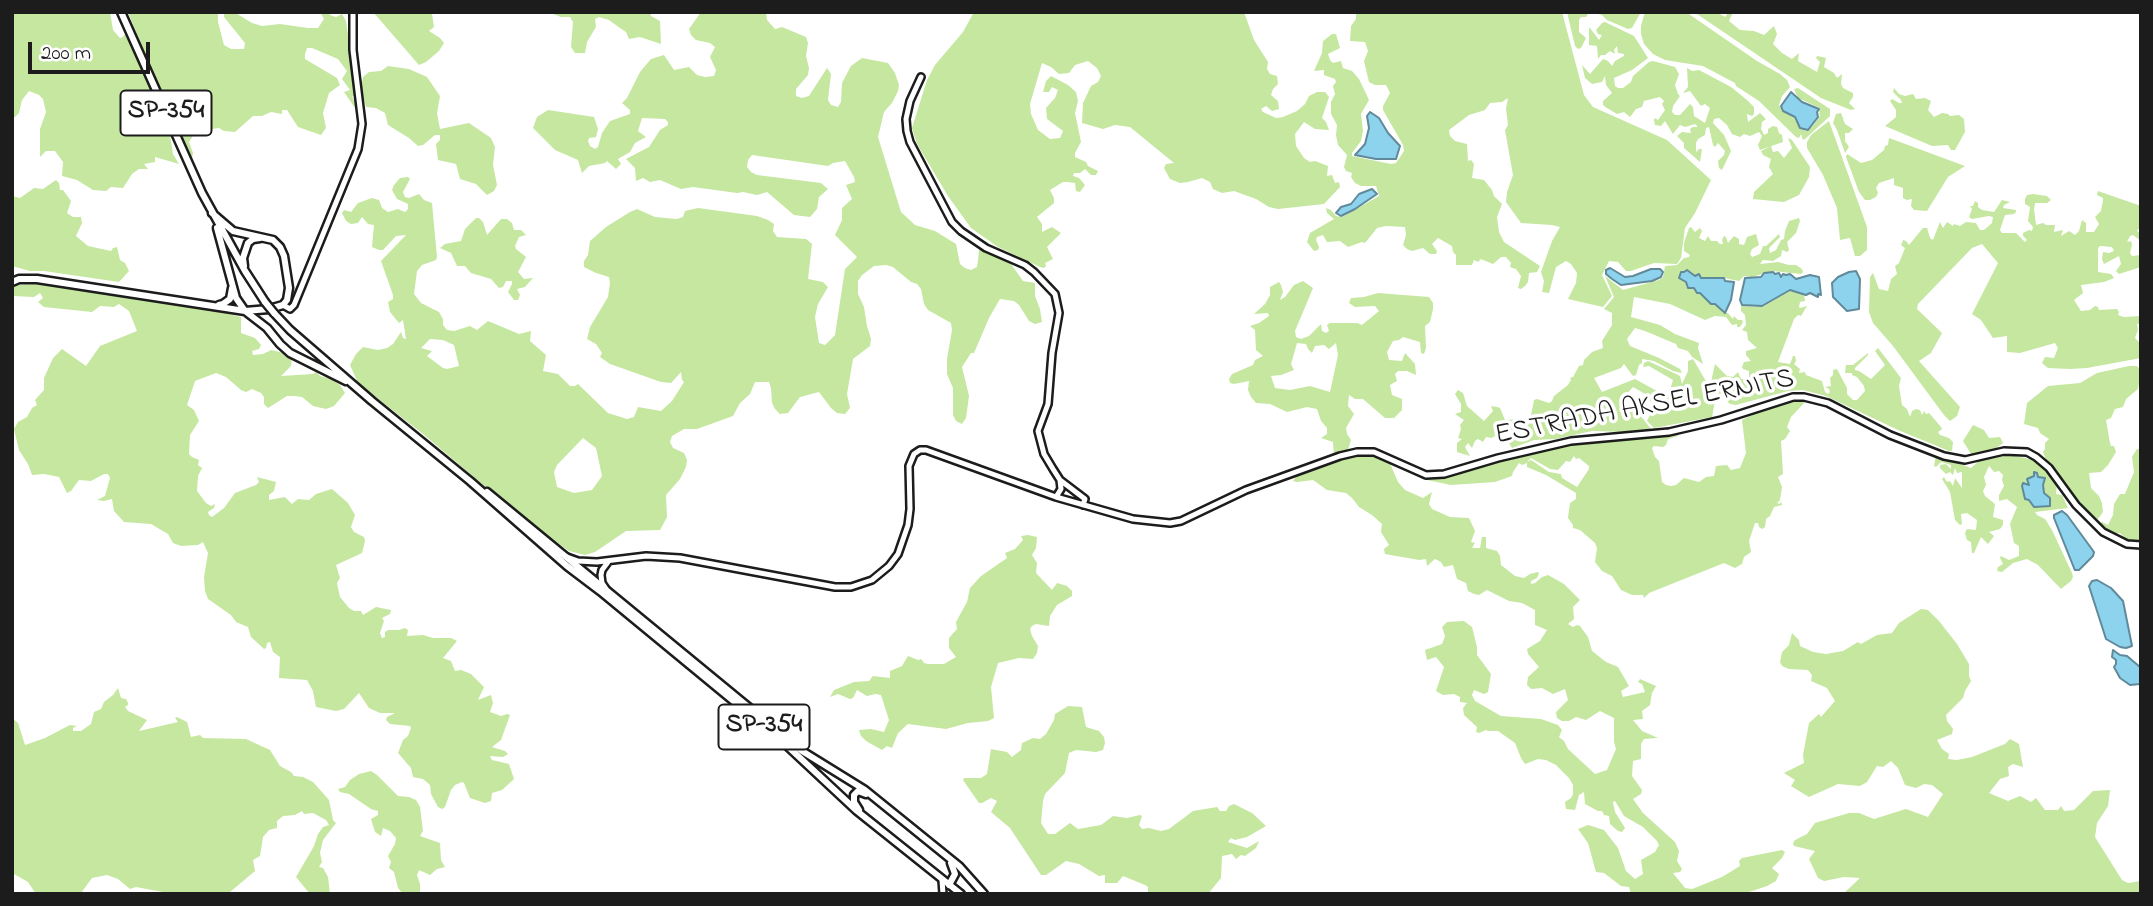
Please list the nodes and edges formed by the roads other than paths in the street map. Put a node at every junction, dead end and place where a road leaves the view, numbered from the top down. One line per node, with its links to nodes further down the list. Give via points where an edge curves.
1 (121, 12): 4 (main road, SP-354)
2 (353, 12): 10 (street, via 362,124 358,149 295,305 290,309)
3 (921, 78): 15 (street, via 910,101 907,131 952,222 986,248 1025,265 1058,302 1048,404 1038,430 1044,454)
4 (212, 212): 5 (main road, via 233,231); 6 (main road, SP-354); 8 (main road)
5 (262, 237): 6 (main road, via 253,239 244,250); 10 (main road, via 273,240 284,256 289,288)
6 (245, 271): 11 (main road, SP-354)
7 (12, 282): 9 (main road, via 37,279)
8 (232, 282): 9 (main road, via 229,299); 12 (main road)
9 (214, 305): 12 (main road)
10 (283, 305): 11 (main road)
11 (270, 308): 12 (main road); 13 (main road, via 263,317); 14 (main road, SP-354)
12 (245, 311): 13 (main road)
13 (267, 328): 14 (main road, via 290,353)
14 (353, 384): 16 (main road, SP-354)
15 (1060, 480): 17 (street); 18 (street)
16 (470, 481): 20 (main road, SP-354); 24 (main road, SP-354, via 782,741)
17 (1056, 497): 18 (street); 21 (street, via 922,450 914,454 909,466 908,525 898,554 873,580 858,586 835,587 666,557)
18 (1084, 502): 19 (street, ESTRADA AKSEL ERNITS, via 1133,519 1170,523 1340,456 1367,451 1426,475 1444,474 1590,438 1669,432 1804,397 1828,403 1944,456 1965,460 2027,452 2049,468 2076,505 2104,532 2126,544)
19 (2141, 545)
20 (564, 556): 21 (street); 22 (main road, SP-354)
21 (608, 562): 22 (street, via 601,575)
22 (608, 591): 23 (main road, SP-354, via 802,751)
23 (877, 800): 24 (main road, via 861,792 854,794 854,802); 25 (main road, SP-354)
24 (869, 821): 26 (main road, SP-354)
25 (947, 856): 27 (main road, via 955,872); 30 (main road, SP-354)
26 (942, 880): 27 (main road, SP-354); 29 (street)
27 (948, 885): 28 (main road, SP-354); 29 (street)
28 (960, 893): 29 (main road)
29 (944, 894)
30 (984, 894)

